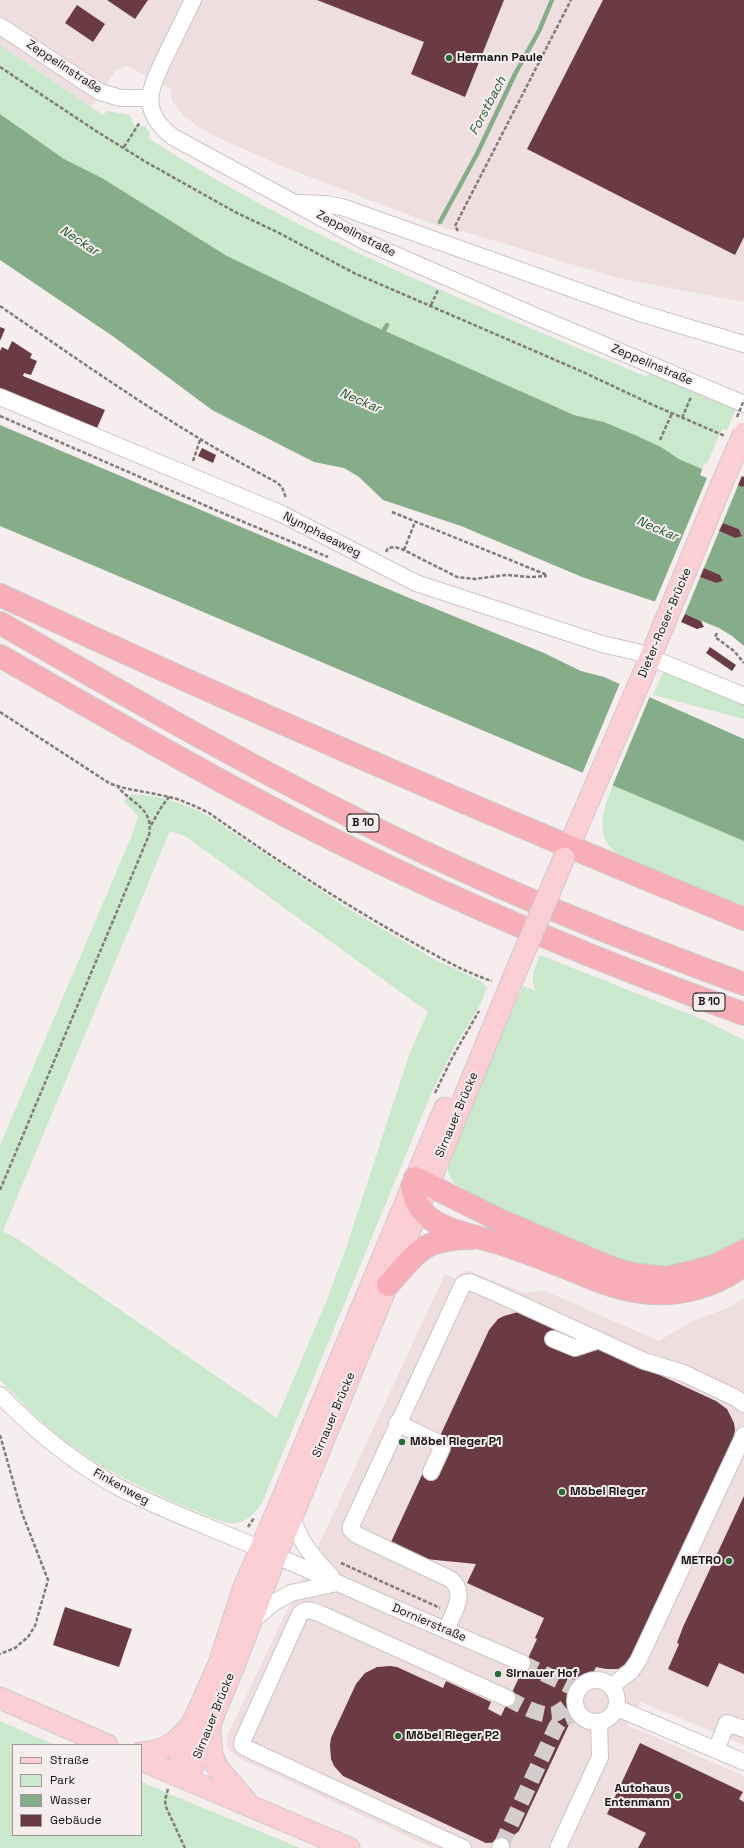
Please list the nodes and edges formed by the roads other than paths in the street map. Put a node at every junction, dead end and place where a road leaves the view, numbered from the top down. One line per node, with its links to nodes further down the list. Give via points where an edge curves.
1 (193, 0): 3 (street, via 152,85)
2 (0, 26): 3 (street, Zeppelinstraße, via 100,92)
3 (150, 103): 4 (street, Zeppelinstraße, via 159,124 173,136)
4 (295, 203): 5 (street, via 337,206 640,313); 7 (street, Zeppelinstraße, via 366,242)
5 (744, 344)
6 (0, 397): 12 (street, Nymphaeaweg, via 282,514 416,583)
7 (744, 404)
8 (744, 433): 12 (main road, Dieter-Roser-Brücke, bridge)
9 (0, 594): 15 (highway)
10 (0, 623): 17 (highway, B 10, via 227,753 351,817 485,881 588,925)
11 (0, 656): 18 (highway, B 10, via 216,778 346,846 484,911)
12 (657, 660): 13 (street, Nymphaeaweg); 14 (main road, Dieter-Roser-Brücke)
13 (744, 696)
14 (584, 812): 15 (main road, Sirnauer Brücke)
15 (567, 852): 16 (highway); 21 (main road, Sirnauer Brücke, bridge, via 462,1071)
16 (744, 919)
17 (744, 984)
18 (675, 989): 19 (highway, B 10); 20 (highway)
19 (744, 1014)
20 (744, 1031)
21 (419, 1182): 22 (highway, via 413,1194); 24 (highway, via 495,1218 631,1274 655,1278 680,1276 712,1267); 35 (main road, Sirnauer Brücke)
22 (419, 1207): 23 (highway, via 438,1224); 26 (main road, Sirnauer Brücke)
23 (479, 1237): 25 (highway, via 545,1259 621,1289 642,1292 659,1293 698,1288 726,1278); 26 (highway, via 445,1240 427,1245 413,1256)
24 (744, 1251)
25 (744, 1264)
26 (388, 1285): 34 (main road, Sirnauer Brücke)
27 (553, 1339): 28 (street, via 575,1348)
28 (599, 1340): 30 (street, via 644,1361 682,1373); 31 (street, via 470,1282 463,1284)
29 (0, 1395): 35 (street, Finkenweg, via 51,1442 121,1488)
30 (744, 1404)
31 (397, 1423): 33 (street, via 442,1446); 38 (street, via 351,1530 455,1582 460,1593)
32 (744, 1435): 40 (street, via 638,1661 631,1671)
33 (431, 1472)
34 (292, 1517): 35 (main road, Sirnauer Brücke); 36 (street, Dornierstraße, via 296,1531 308,1553)
35 (268, 1553): 36 (street, Dornierstraße); 37 (main road, Sirnauer Brücke); 45 (main road, Sirnauer Brücke, via 244,1587)
36 (337, 1583): 37 (street, via 291,1593 273,1602); 38 (street, Dornierstraße)
37 (250, 1623): 45 (main road, Sirnauer Brücke)
38 (446, 1630): 39 (street, Dornierstraße)
39 (522, 1663)
40 (612, 1686): 43 (street, via 617,1694); 44 (street, via 594,1680 583,1684 576,1694 575,1704 578,1713 585,1719)
41 (0, 1698): 47 (main road)
42 (507, 1698): 55 (street, via 332,1619 306,1610 300,1614 243,1740 242,1745 246,1748)
43 (616, 1708): 44 (street, via 608,1719); 48 (street)
44 (599, 1722): 56 (street, via 600,1757)
45 (200, 1727): 49 (main road, via 162,1750); 52 (main road, Sirnauer Brücke, via 179,1764); 53 (main road, via 217,1767)
46 (744, 1730): 48 (street, via 727,1723)
47 (105, 1744)
48 (716, 1750): 51 (street)
49 (142, 1753)
50 (142, 1761): 52 (main road)
51 (744, 1762)
52 (174, 1784): 53 (main road)
53 (251, 1806): 54 (main road)
54 (349, 1848)
55 (463, 1848)
56 (558, 1848)

